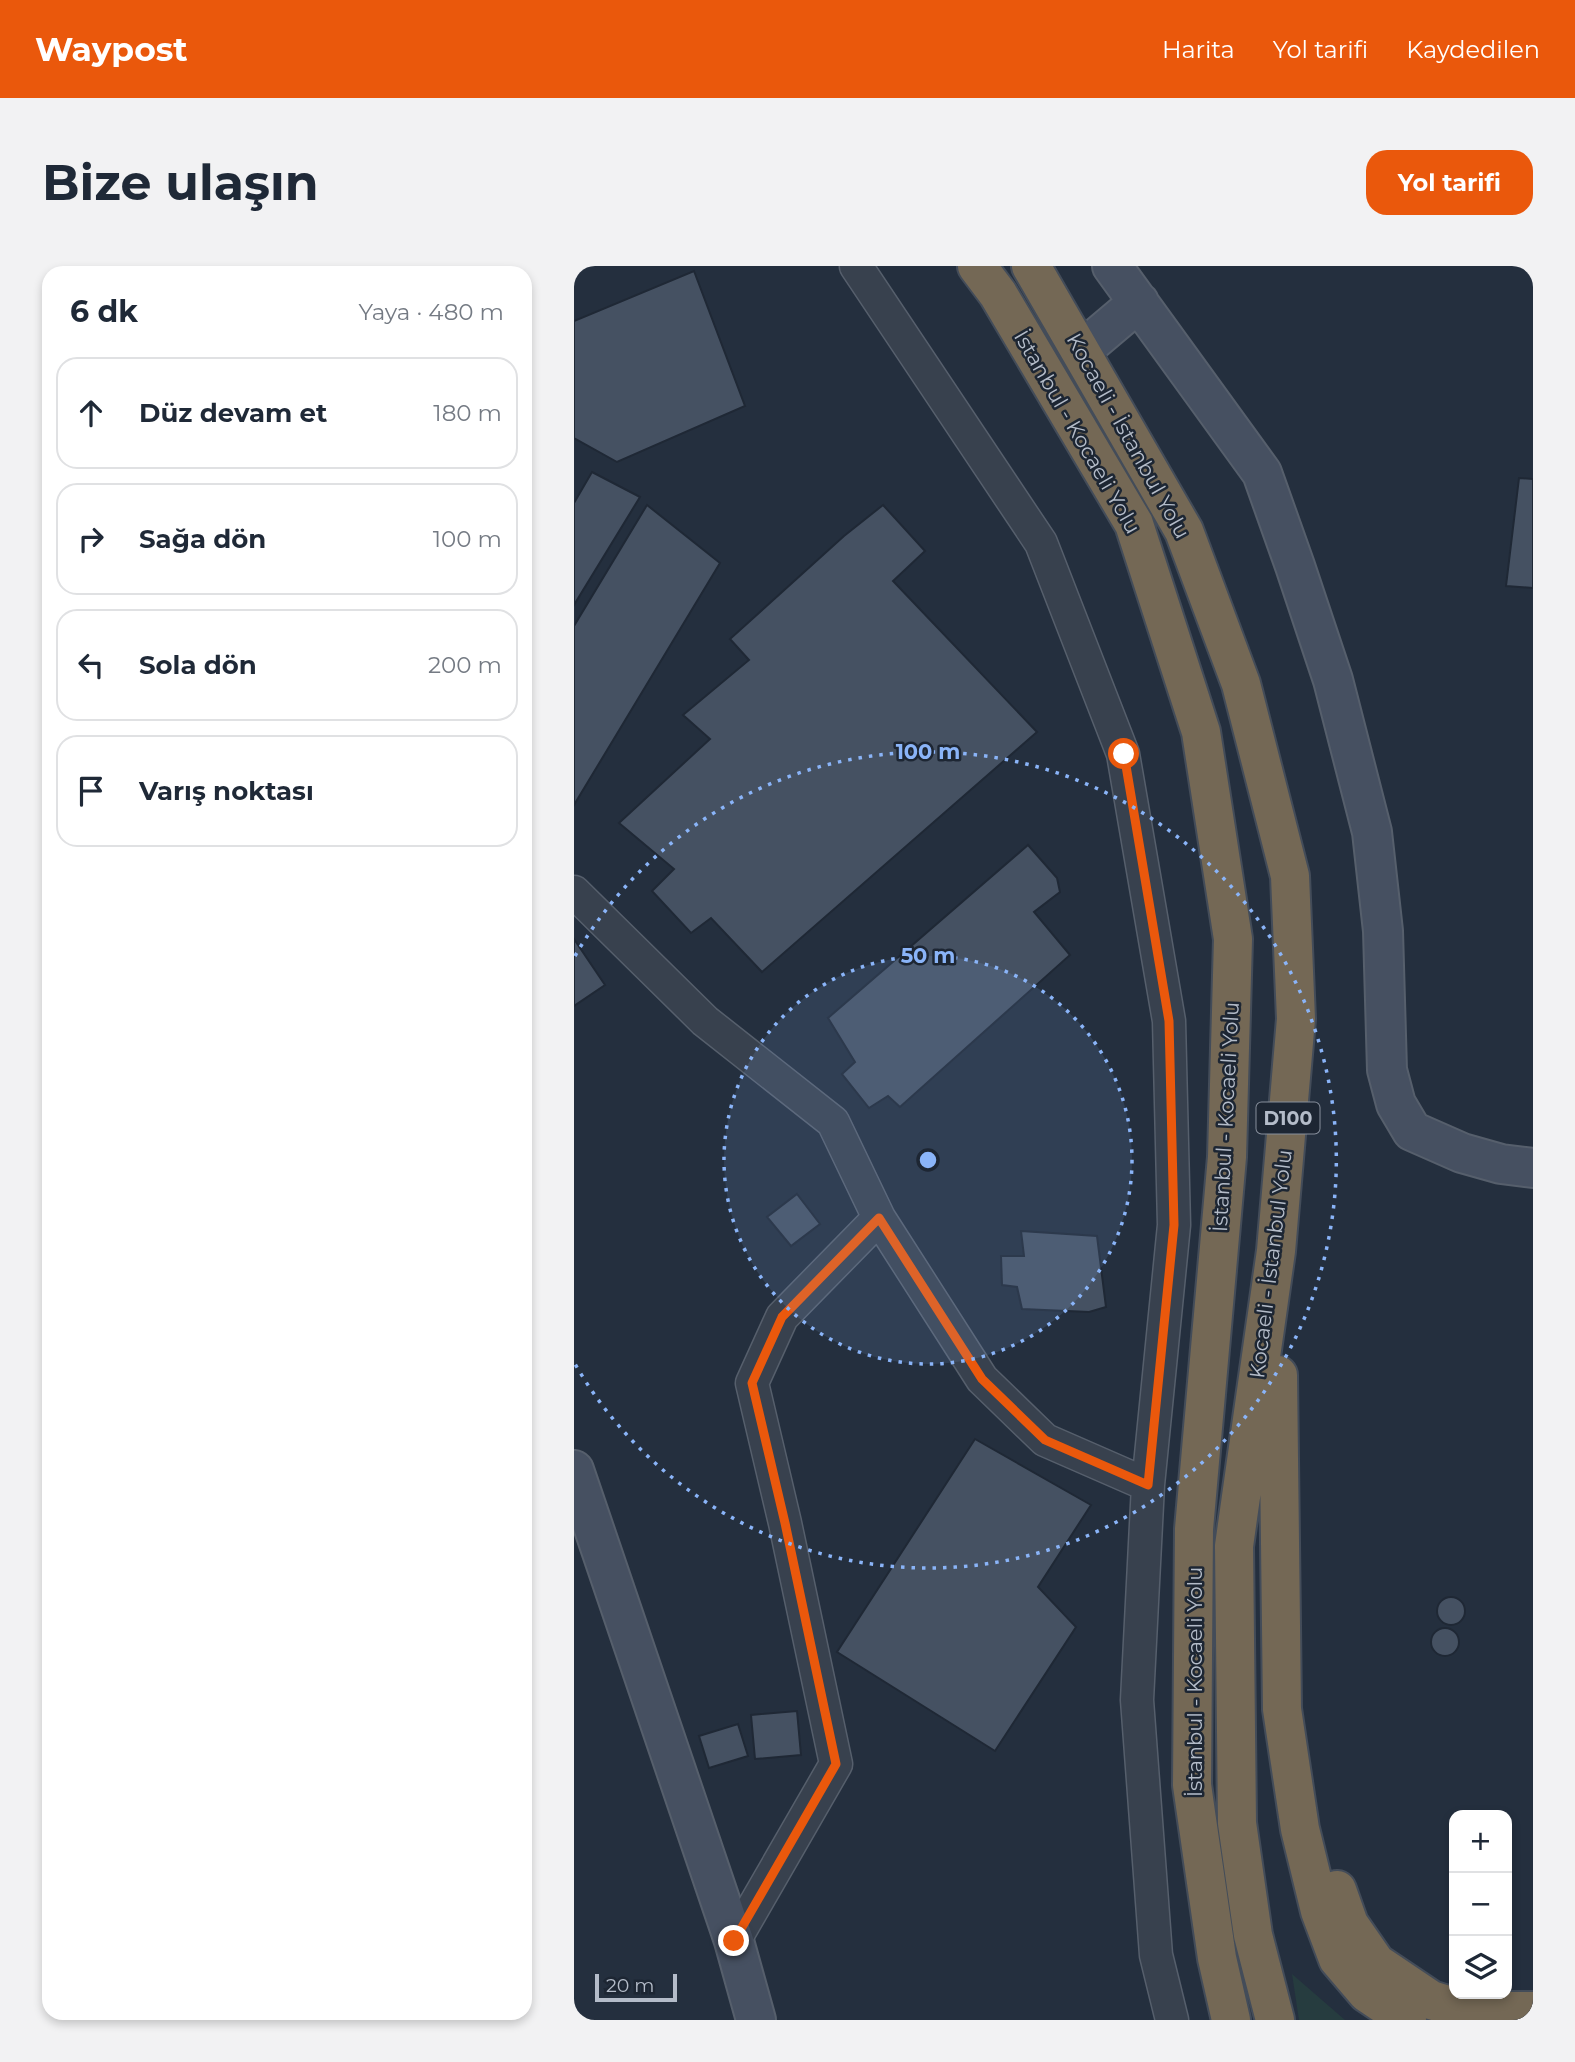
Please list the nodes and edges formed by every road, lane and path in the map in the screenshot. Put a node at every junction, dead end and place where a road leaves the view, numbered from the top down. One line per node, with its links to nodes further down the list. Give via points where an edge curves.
1 (856, 266): 12 (street, via 1041,543 1124,754 1169,1021 1174,1225)
2 (977, 266): 18 (highway, İstanbul - Kocaeli Yolu, via 1134,524 1201,732 1233,939 1227,1157 1194,1529 1192,1785 1217,1958)
3 (1031, 266): 6 (highway, Kocaeli - İstanbul Yolu / D100)
4 (1112, 266): 5 (main road)
5 (1139, 302): 6 (main road); 8 (main road, via 1262,473 1333,680 1372,832 1383,931 1387,1070 1396,1104 1412,1131 1475,1157)
6 (1081, 351): 10 (highway, Kocaeli - İstanbul Yolu / D100, via 1184,531 1241,684 1290,876 1296,1019)
7 (574, 892): 9 (street, via 705,1021 833,1122)
8 (1533, 1168)
9 (879, 1218): 12 (street, via 982,1379 1045,1440); 14 (street, via 782,1317 752,1383 836,1764)
10 (1276, 1251): 13 (highway, via 1282,1709); 19 (highway, Kocaeli - İstanbul Yolu / D100, via 1234,1546 1237,1823 1253,1936)
11 (574, 1470): 14 (main road)
12 (1148, 1485): 17 (street, via 1137,1700 1156,1955)
13 (1289, 1760): 15 (highway, via 1349,1924 1376,1963 1431,2000 1467,2011); 20 (highway, via 1320,1912 1338,1959 1367,1993)
14 (734, 1941): 16 (main road)
15 (1533, 2011)
16 (756, 2020)
17 (1172, 2020)
18 (1231, 2020)
19 (1275, 2020)
20 (1406, 2020)

